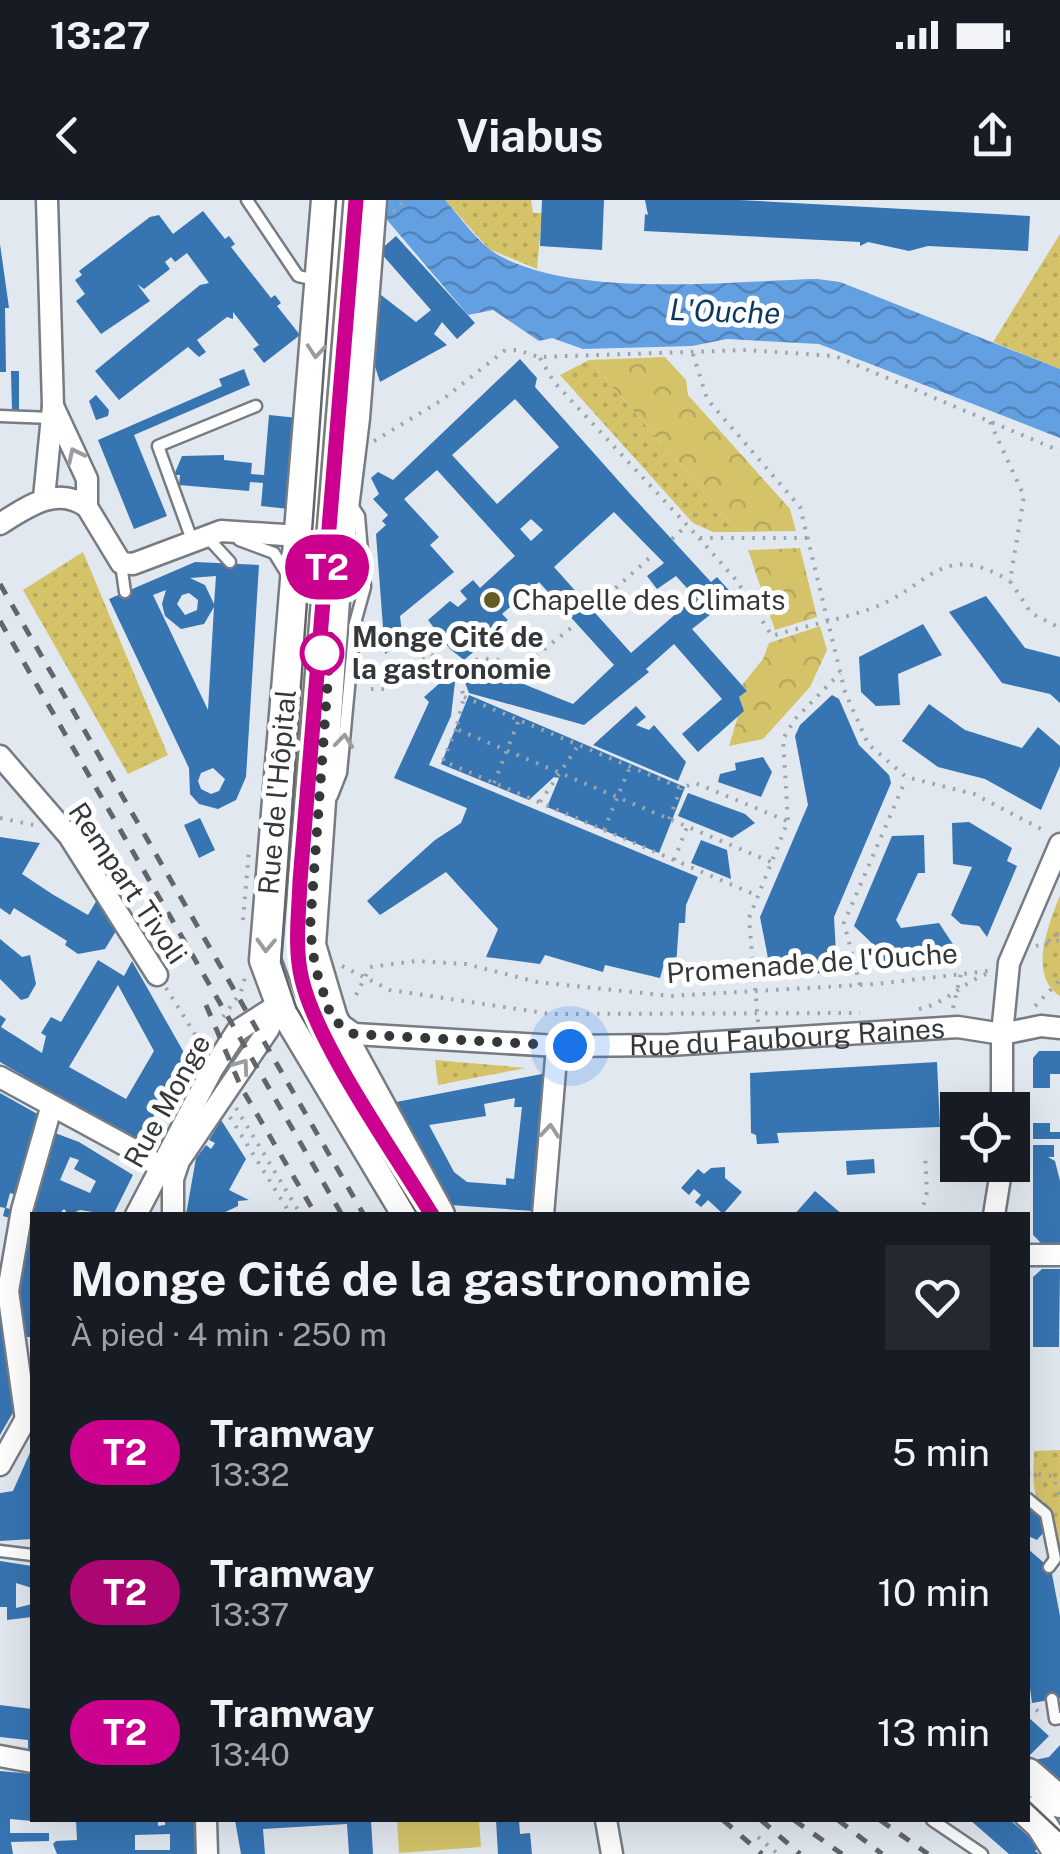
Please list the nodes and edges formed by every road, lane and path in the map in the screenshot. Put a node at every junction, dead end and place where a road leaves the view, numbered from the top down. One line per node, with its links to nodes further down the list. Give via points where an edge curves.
1 (46, 200): 9 (street)
2 (247, 200): 5 (lane, via 298,276)
3 (371, 201): 18 (main road, Rue de l'Hôpital, via 354,418 343,493)
4 (326, 209): 5 (main road, Rue de l'Hôpital)
5 (322, 281): 18 (main road, Rue de l'Hôpital, one-way to 18)
6 (693, 354): 7 (path); 11 (path, via 835,356); 20 (path, via 707,399 800,507)
7 (539, 357): 12 (path, via 504,351 442,400); 17 (path)
8 (256, 406): 21 (lane, via 158,446)
9 (52, 412): 10 (lane); 14 (street); 15 (street, one-way to 9, via 87,479)
10 (0, 416)
11 (990, 422): 13 (path); 26 (path, via 1024,496)
12 (360, 450)
13 (1060, 451)
14 (44, 498): 15 (street, via 70,498); 16 (street)
15 (88, 507): 25 (street)
16 (0, 524)
17 (685, 527): 19 (path); 22 (path)
18 (328, 538): 21 (street, via 234,530); 28 (main road, Rue de l'Hôpital); 77 (main road, Rue de l'Hôpital, one-way to 18, via 310,945)
19 (698, 538): 20 (path); 30 (path, via 737,581 772,636)
20 (808, 538): 30 (path)
21 (202, 539): 24 (lane); 25 (street); 28 (lane, via 237,540 274,553)
22 (672, 539)
23 (655, 554): 29 (path)
24 (226, 562)
25 (127, 563): 27 (lane)
26 (1010, 581): 30 (path, via 980,565 947,564 888,601); 32 (path, via 1030,613)
27 (130, 590)
28 (294, 602): 70 (main road, Rue de l'Hôpital, one-way to 70, via 265,960)
29 (592, 610)
30 (828, 620): 34 (path)
31 (576, 624): 33 (path, via 527,664 480,658)
32 (1060, 628)
33 (456, 671): 35 (path, via 430,654 390,689); 36 (path)
34 (840, 673): 44 (path, via 863,737); 50 (path, via 783,739)
35 (371, 688)
36 (464, 697): 37 (path); 38 (path)
37 (519, 721): 39 (path); 40 (path)
38 (456, 729): 40 (path); 45 (path, via 442,762)
39 (578, 746): 42 (path); 43 (path)
40 (507, 750): 43 (path); 45 (path)
41 (0, 756): 63 (street, Rempart Tivoli, via 69,836)
42 (630, 767): 46 (path); 47 (path)
43 (560, 772): 47 (path); 48 (path)
44 (906, 778): 53 (path, via 974,794); 66 (path, via 844,923)
45 (494, 783): 48 (path)
46 (681, 788): 49 (path); 50 (path, via 695,782)
47 (618, 797): 49 (path); 52 (path)
48 (540, 802): 52 (path)
49 (669, 819): 51 (path)
50 (788, 821): 55 (path)
51 (688, 826): 54 (path); 55 (path)
52 (604, 830): 54 (path)
53 (1060, 841): 80 (street, via 1010,957)
54 (674, 860): 56 (path)
55 (772, 862): 56 (path)
56 (758, 896): 67 (path, via 749,918)
57 (1060, 932): 59 (path)
58 (1060, 940): 59 (path)
59 (1048, 941): 60 (path)
60 (1030, 948)
61 (248, 960): 76 (path, via 244,985)
62 (961, 973): 66 (path, Promenade de l'Ouche); 68 (path); 68 (path, Promenade de l'Ouche, via 993,971)
63 (157, 975): 79 (path, Rempart Tivoli, via 203,1046)
64 (363, 978): 67 (path, Promenade de l'Ouche, via 379,963 416,961 625,994); 69 (path); 75 (path, via 390,990 551,1014)
65 (1060, 980): 71 (path)
66 (860, 985): 67 (path, Promenade de l'Ouche)
67 (754, 994): 75 (path)
68 (954, 994): 72 (path); 73 (path)
69 (356, 995)
70 (281, 1002): 77 (main road, Rue du Faubourg Raines); 85 (street, Rue Monge, one-way to 70); 88 (street, Rue Monge, via 237,1030); 94 (main road, Rue de l'Hôpital); 95 (lane, via 317,1041)
71 (1035, 1006)
72 (954, 1008)
73 (911, 1010)
74 (874, 1012): 75 (path)
75 (758, 1013): 81 (path)
76 (222, 1019)
77 (332, 1019): 82 (street, Rue du Faubourg Raines, via 354,1034); 96 (main road, Rue de l'Hôpital)
78 (1060, 1028): 80 (street, Rue du Faubourg Raines)
79 (212, 1032)
80 (1002, 1034): 81 (street, Rue du Faubourg Raines, via 958,1027); 84 (street)
81 (759, 1042): 82 (street, Rue du Faubourg Raines)
82 (558, 1046): 97 (street, one-way to 82)
83 (0, 1077): 86 (street)
84 (1002, 1092)
85 (220, 1098): 88 (street, Rue Monge); 92 (path); 93 (path)
86 (51, 1108): 88 (street); 102 (street, via 8,1291)
87 (925, 1153): 98 (path)
88 (167, 1174): 90 (street, Rue Monge); 91 (street)
89 (999, 1182): 99 (street)
90 (145, 1212)
91 (173, 1212)
92 (290, 1212)
93 (300, 1212)
94 (406, 1212)
95 (416, 1212)
96 (434, 1212)
97 (543, 1212)
98 (922, 1212)
99 (994, 1212)
100 (1030, 1255): 101 (street)
101 (1060, 1255)
102 (24, 1348): 103 (street)
103 (29, 1413): 104 (street)
104 (0, 1465)
105 (1060, 1468): 107 (path)
106 (1030, 1473): 107 (path)
107 (1053, 1476): 108 (path)
108 (1060, 1498)
109 (1030, 1501): 112 (lane, via 1046,1514 1054,1559)
110 (0, 1552): 111 (lane)
111 (30, 1556)
112 (1048, 1567)
113 (1052, 1699): 116 (lane)
114 (1030, 1705): 115 (path)
115 (1039, 1712)
116 (1060, 1718)
117 (0, 1756): 118 (street)
118 (30, 1762)
119 (1030, 1776): 121 (main road)
120 (1030, 1788): 124 (lane)
121 (1060, 1802)
122 (1030, 1803): 128 (lane)
123 (1030, 1814): 134 (main road)
124 (1060, 1814)
125 (206, 1822): 130 (street)
126 (606, 1822): 131 (street)
127 (935, 1822): 133 (lane)
128 (1060, 1831)
129 (758, 1837): 132 (path)
130 (207, 1854)
131 (612, 1854)
132 (778, 1854)
133 (982, 1854)
134 (1060, 1854)

